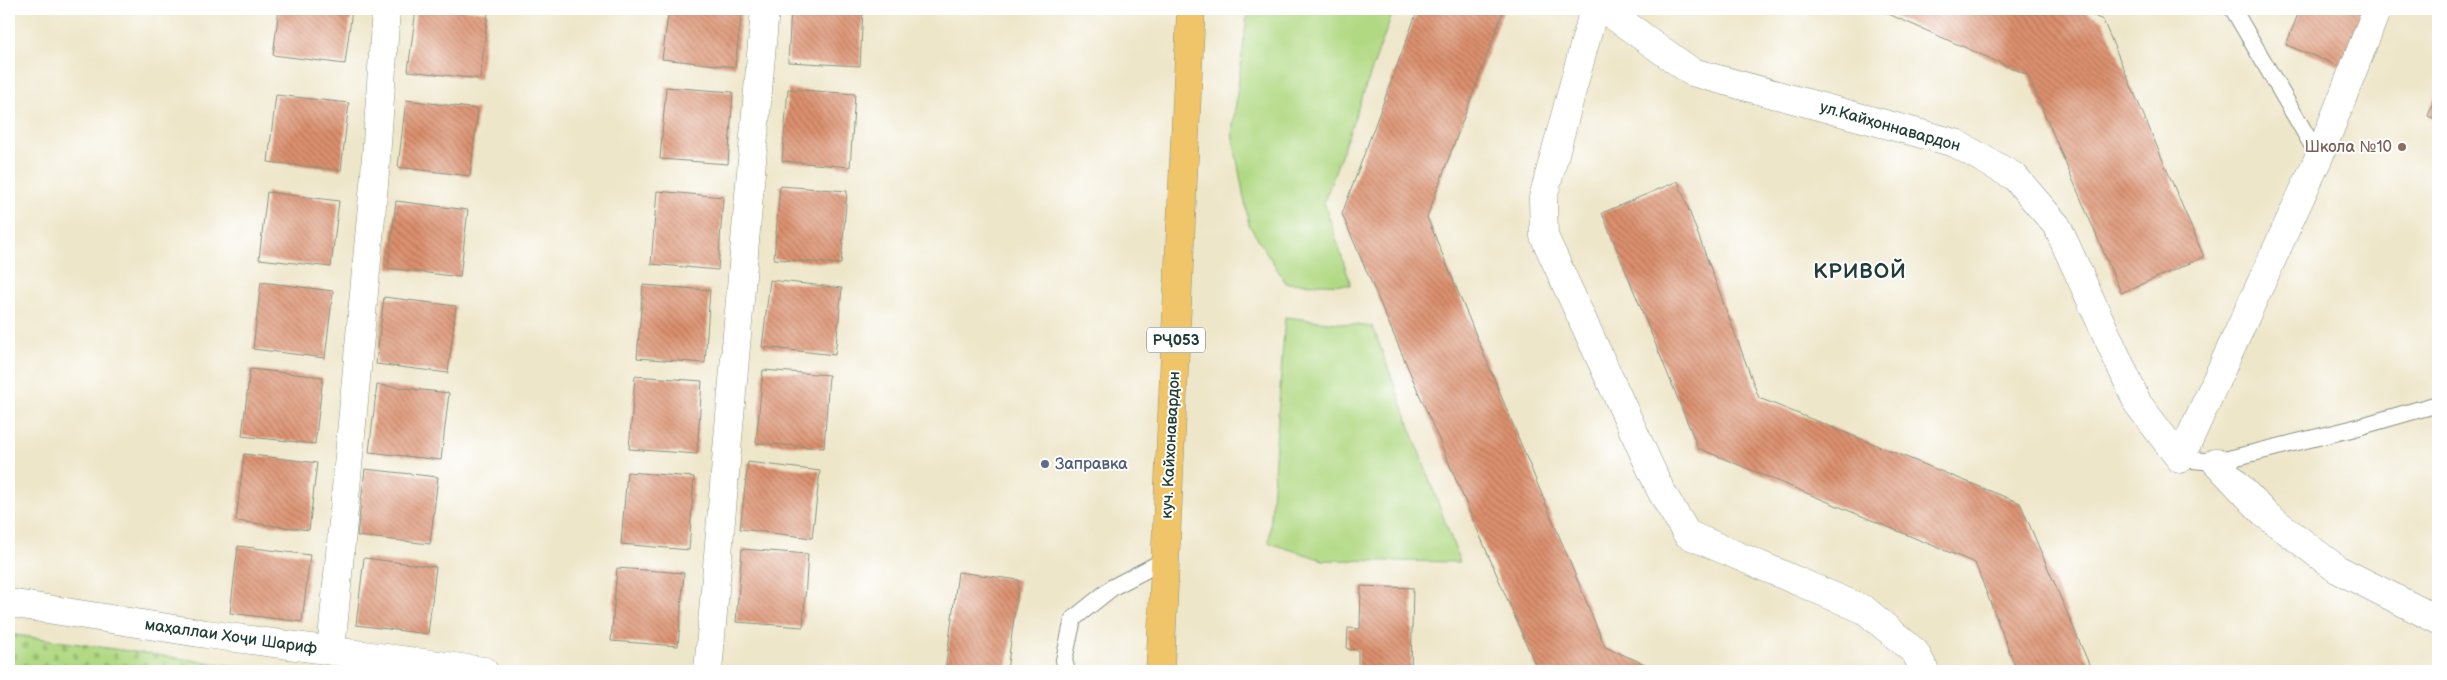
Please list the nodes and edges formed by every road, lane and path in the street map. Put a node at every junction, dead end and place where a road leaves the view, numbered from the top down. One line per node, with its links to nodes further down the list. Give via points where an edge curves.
1 (386, 9): 15 (street, via 375,173)
2 (765, 9): 18 (street)
3 (1191, 9): 12 (main road, куч. Кайхонавардон / РҶ053)
4 (1594, 9): 20 (street, via 1543,198 1544,236 1661,491 1687,534 1865,610 1915,652)
5 (1604, 9): 10 (street, ул.Кайҳоннавардон, via 1692,72 1955,143 2015,177 2057,226 2138,404)
6 (2233, 9): 8 (lane)
7 (2378, 9): 8 (street)
8 (2319, 157): 10 (street)
9 (2438, 404): 11 (lane)
10 (2180, 459): 11 (lane)
11 (2216, 462): 14 (street, via 2265,514 2337,569)
12 (1166, 560): 16 (main road, куч. Кайхонавардон / РҶ053); 19 (lane, via 1113,587 1073,619 1064,660)
13 (9, 603): 15 (street, маҳаллаи Хоҷи Шариф)
14 (2438, 620)
15 (332, 651): 17 (street, маҳаллаи Хоҷи Шариф)
16 (1166, 669)
17 (484, 671)
18 (708, 671)
19 (1067, 671)
20 (1925, 671)

